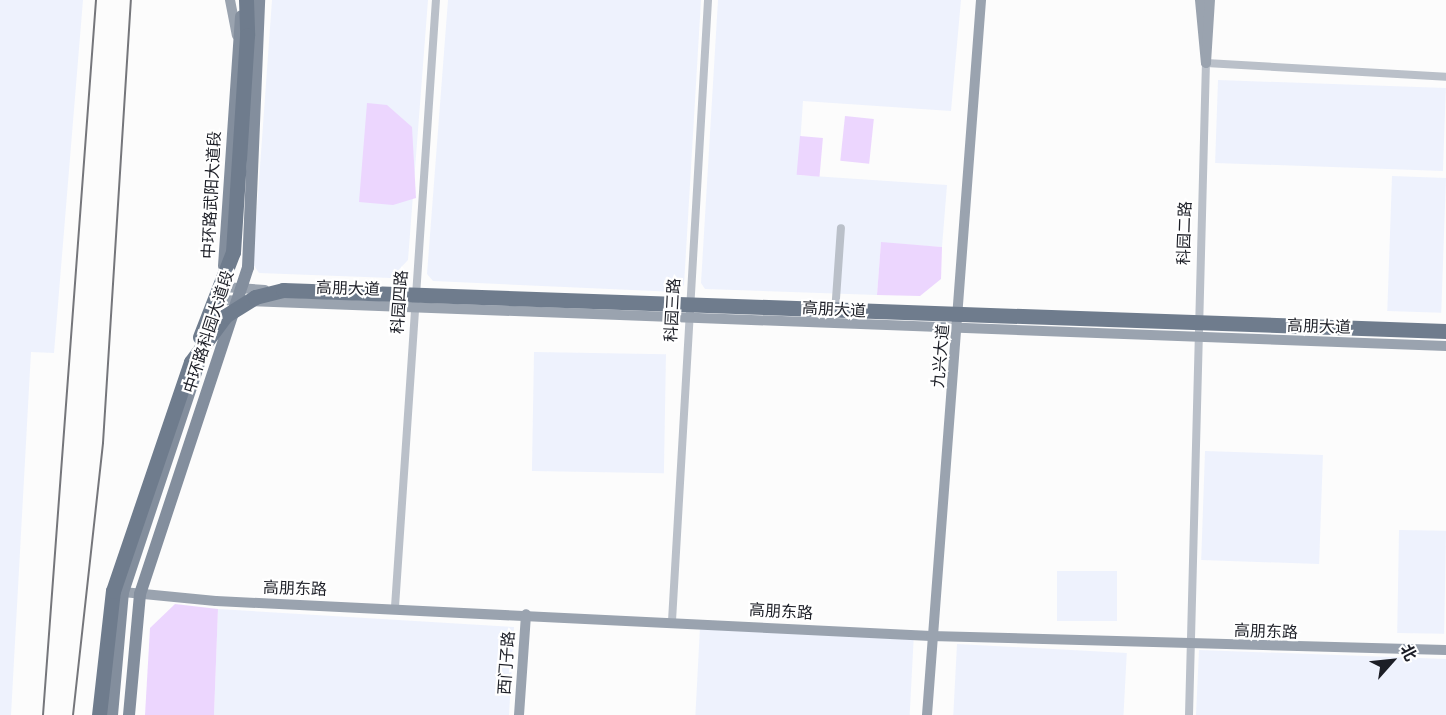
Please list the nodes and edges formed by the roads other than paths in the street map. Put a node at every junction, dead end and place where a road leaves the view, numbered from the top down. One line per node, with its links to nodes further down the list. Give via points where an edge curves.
1 (230, 0): 9 (main road)
2 (244, 0): 9 (highway)
3 (259, 0): 14 (main road, 中环路科园大道段, via 248,267)
4 (436, 0): 15 (street, 科园四路)
5 (708, 0): 16 (street, 科园三路)
6 (981, 0): 19 (main road, 九兴大道)
7 (1200, 0): 10 (main road)
8 (1210, 0): 10 (main road)
9 (243, 38): 13 (main road, 中环路武阳大道段); 25 (highway, bridge, via 233,252)
10 (1206, 63): 11 (street); 22 (street, 科园二路)
11 (1446, 77)
12 (842, 228): 17 (street)
13 (222, 294): 14 (main road, 高朋大道); 26 (main road, 中环路武阳大道段)
14 (238, 295): 15 (main road, 高朋大道); 27 (main road, 中环路科园大道段)
15 (415, 301): 16 (main road, 高朋大道); 28 (street, 科园四路)
16 (688, 313): 17 (main road, 高朋大道); 18 (highway, bridge, via 779,302 950,307); 21 (main road, 高朋大道); 30 (street, 科园三路)
17 (835, 314): 19 (main road, 高朋大道)
18 (989, 314): 20 (highway, bridge); 25 (highway, bridge, via 283,290 255,297 225,316)
19 (959, 319): 21 (main road, 九兴大道); 22 (main road, 高朋大道)
20 (1446, 331)
21 (957, 332): 22 (main road, 高朋大道); 31 (main road, 九兴大道)
22 (1196, 333): 23 (main road, 高朋大道); 24 (main road, 高朋大道); 32 (street, 科园二路)
23 (1446, 337)
24 (1446, 346)
25 (191, 362): 34 (highway, bridge, via 113,591)
26 (123, 592): 27 (main road, 高朋东路); 35 (main road, 中环路武阳大道段)
27 (140, 594): 28 (main road, 高朋东路); 36 (main road, 中环路科园大道段)
28 (395, 607): 29 (main road, 高朋东路)
29 (526, 614): 30 (main road, 高朋东路); 37 (main road, 西门子路)
30 (672, 621): 31 (main road, 高朋东路)
31 (932, 636): 32 (main road, 高朋东路); 38 (main road, 九兴大道)
32 (1191, 645): 33 (main road, 高朋东路); 39 (street, 科园二路)
33 (1442, 651)
34 (99, 715)
35 (112, 715)
36 (129, 715)
37 (519, 715)
38 (927, 715)
39 (1189, 715)

